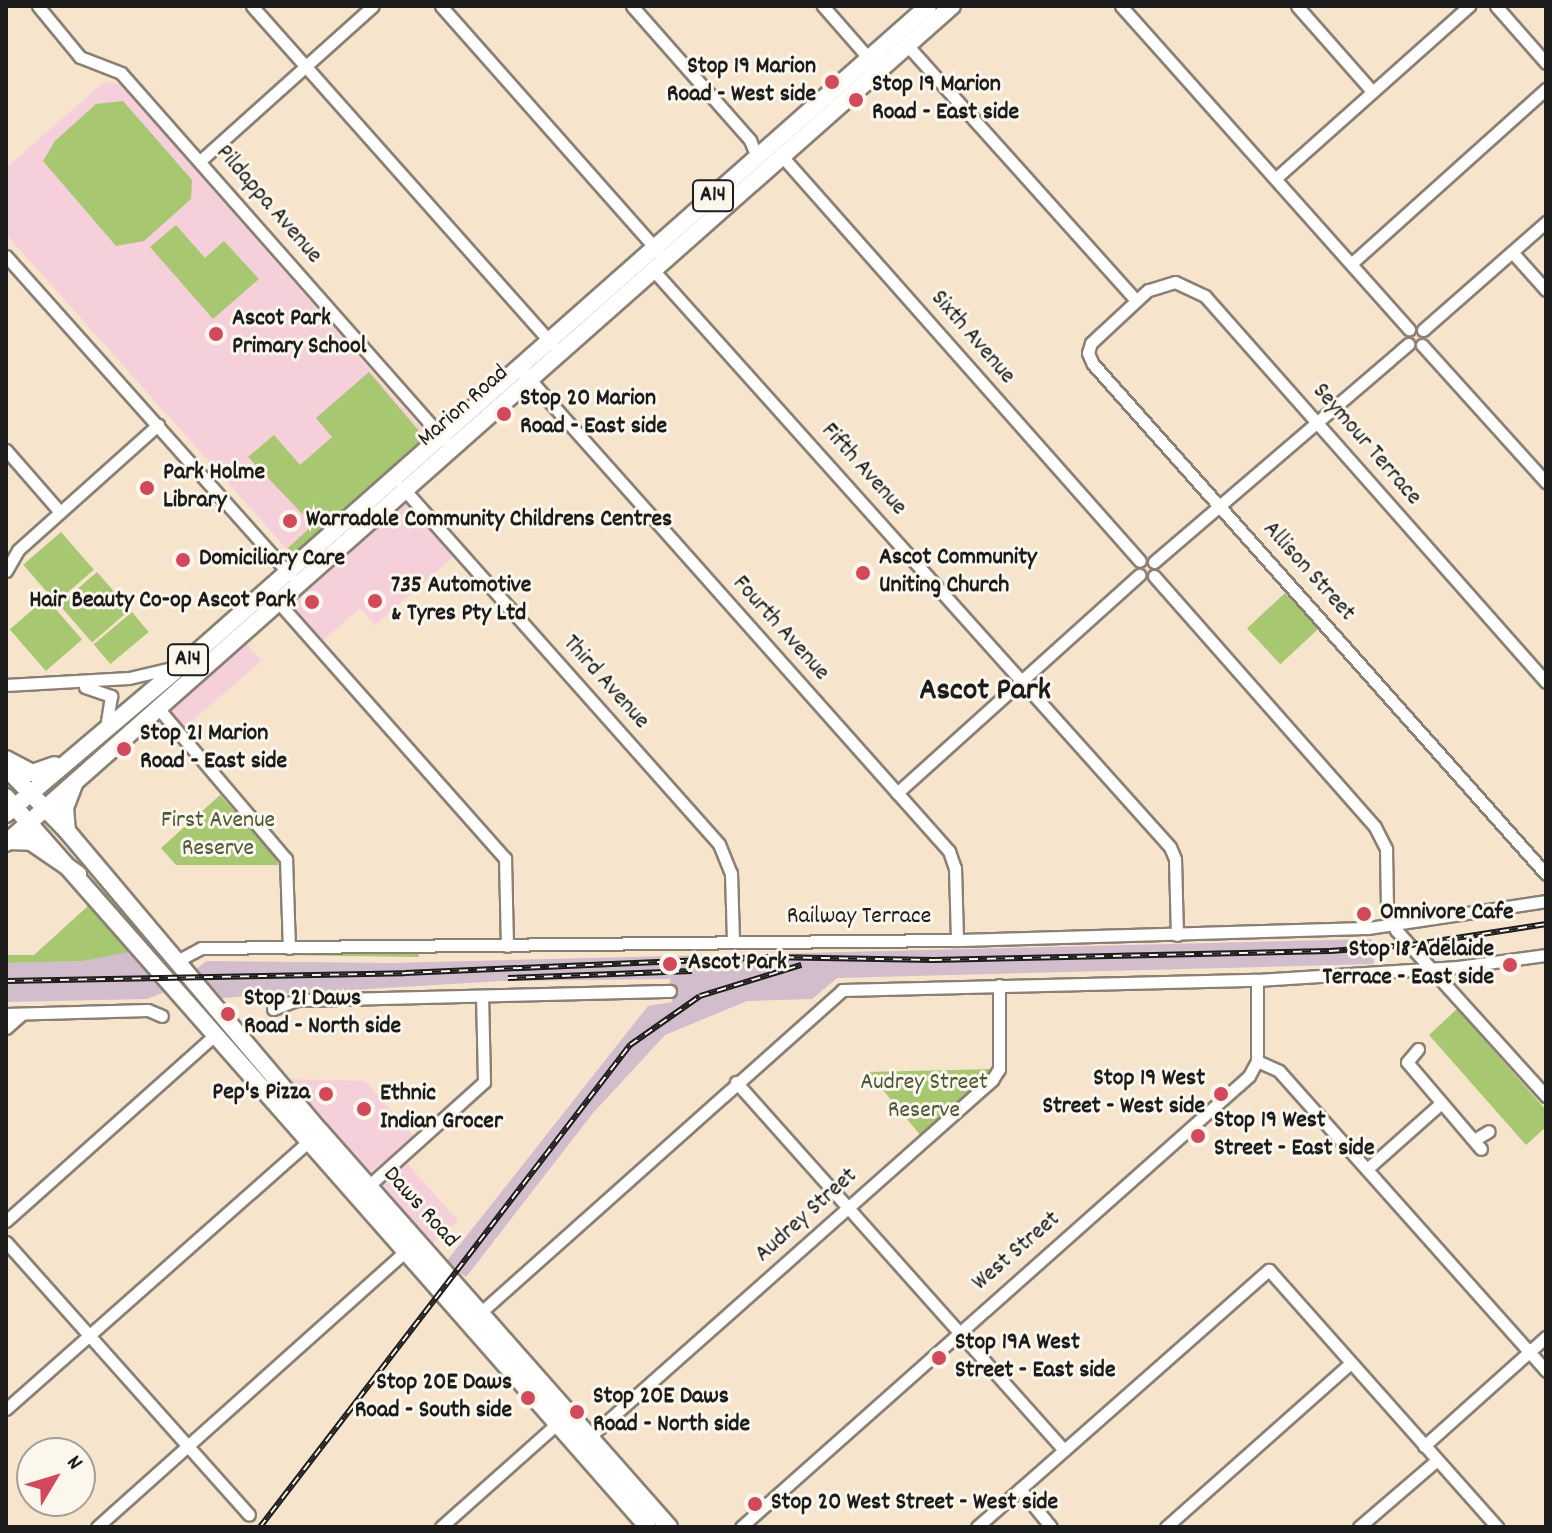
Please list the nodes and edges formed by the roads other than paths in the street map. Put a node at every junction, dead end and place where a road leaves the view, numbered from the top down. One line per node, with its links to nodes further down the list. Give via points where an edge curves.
1 (38, 6): 21 (street, Pildappa Avenue, via 80,57 121,73)
2 (252, 6): 16 (street)
3 (373, 6): 16 (street)
4 (441, 6): 24 (street, Fifth Avenue)
5 (632, 6): 20 (street, via 750,140)
6 (823, 6): 15 (street)
7 (928, 6): 15 (main road, Marion Road / A14)
8 (952, 6): 13 (main road, Marion Road / A14)
9 (1121, 6): 22 (street)
10 (1297, 6): 18 (street)
11 (1469, 6): 18 (street)
12 (1496, 6): 14 (street)
13 (907, 45): 15 (main road, Marion Road / A14); 30 (street)
14 (1546, 63)
15 (874, 64): 19 (main road, Marion Road / A14)
16 (306, 66): 21 (street); 35 (street)
17 (1546, 89): 27 (street)
18 (1372, 91): 22 (street)
19 (777, 150): 20 (main road, Marion Road / A14); 28 (main road, Marion Road / A14); 46 (street, Sixth Avenue)
20 (757, 157): 24 (main road, Marion Road / A14)
21 (200, 161): 39 (street, Pildappa Avenue)
22 (1276, 178): 27 (street)
23 (1546, 222): 25 (street)
24 (654, 248): 28 (street, Fifth Avenue); 35 (main road, Marion Road / A14)
25 (1512, 252): 29 (street); 32 (street)
26 (6, 256): 38 (street)
27 (1352, 263): 31 (street)
28 (662, 271): 35 (main road, Marion Road / A14); 54 (street, Fifth Avenue)
29 (1546, 290)
30 (1136, 300): 37 (street, Seymour Terrace, via 1175,282 1200,292); 44 (street, Allison Street, via 1091,343 1089,359)
31 (1409, 329): 32 (street); 33 (street)
32 (1423, 330): 34 (street)
33 (1408, 344): 34 (street); 37 (street)
34 (1422, 345): 42 (street)
35 (555, 348): 36 (main road, Marion Road / A14)
36 (525, 374): 39 (main road, Marion Road / A14); 41 (main road, Marion Road / A14); 65 (street, Fourth Avenue)
37 (1318, 424): 44 (street); 55 (street, Seymour Terrace)
38 (158, 425): 45 (street); 51 (street)
39 (441, 436): 41 (street, Pildappa Avenue); 43 (main road, Marion Road / A14)
40 (6, 450): 45 (street)
41 (453, 450): 43 (main road, Marion Road / A14)
42 (1546, 482)
43 (400, 484): 51 (main road, Marion Road / A14); 76 (street, Third Avenue, via 719,844 731,873)
44 (1221, 507): 47 (street); 72 (street, Allison Street)
45 (60, 512): 48 (street, via 18,550)
46 (1140, 561): 47 (street); 49 (street)
47 (1154, 562): 50 (street)
48 (6, 571)
49 (1139, 575): 50 (street); 54 (street)
50 (1154, 576): 74 (street, via 1375,827 1386,849 1387,907)
51 (293, 579): 52 (main road, Marion Road / A14); 53 (main road, Marion Road / A14)
52 (279, 603): 58 (main road, Marion Road / A14); 78 (street, via 505,858)
53 (183, 665): 56 (street, via 140,676); 59 (main road, Marion Road / A14)
54 (1022, 682): 65 (street); 75 (street, Fifth Avenue, via 1170,847 1175,859)
55 (1546, 682)
56 (65, 684): 57 (street); 59 (street, via 101,689 111,696)
57 (6, 685)
58 (158, 708): 63 (main road, Marion Road / A14); 79 (street, via 286,859)
59 (106, 727): 60 (main road, Marion Road / A14)
60 (69, 757): 61 (main road, via 32,773); 64 (main road, Marion Road / A14)
61 (6, 759)
62 (6, 768): 64 (main road, Daws Road)
63 (77, 780): 67 (main road, Marion Road / A14); 69 (main road, via 65,808)
64 (30, 793): 66 (main road, Marion Road / A14); 67 (main road, Daws Road)
65 (897, 793): 77 (street, Fourth Avenue, via 949,851 955,868)
66 (9, 806): 68 (main road, Daws Road)
67 (45, 808): 68 (main road, Marion Road / A14); 69 (main road, Daws Road)
68 (30, 822): 70 (main road, Marion Road / A14); 71 (main road, Daws Road)
69 (67, 831): 82 (main road, Daws Road)
70 (7, 842): 71 (main road, via 31,842)
71 (78, 874): 94 (main road, Daws Road)
72 (1546, 874)
73 (1546, 901): 74 (street, Railway Terrace)
74 (1393, 926): 75 (street, Railway Terrace); 80 (street)
75 (1177, 935): 77 (street, Railway Terrace)
76 (733, 939): 77 (street, Railway Terrace); 78 (street, Railway Terrace)
77 (957, 940)
78 (507, 946): 79 (street, Railway Terrace)
79 (289, 948): 82 (street, Railway Terrace, via 201,948)
80 (1415, 949): 83 (street); 84 (street)
81 (1546, 955): 83 (street)
82 (175, 962): 101 (main road, Daws Road)
83 (1433, 969): 84 (street); 98 (street)
84 (1395, 972): 85 (street)
85 (1257, 980): 86 (street); 96 (street)
86 (999, 985): 97 (street, via 842,990); 104 (street, Audrey Street, via 999,1069 992,1080)
87 (670, 991): 88 (street)
88 (482, 996): 89 (street, via 297,1000); 103 (street, via 484,1082)
89 (273, 1009)
90 (6, 1014): 91 (street)
91 (22, 1014): 92 (street, via 148,1010); 93 (street)
92 (162, 1016)
93 (6, 1028)
94 (215, 1035): 101 (main road, Daws Road); 105 (street)
95 (1418, 1049): 99 (street, via 1407,1062)
96 (1257, 1061): 102 (street, via 1279,1071); 109 (street, West Street, via 1241,1083)
97 (736, 1082): 104 (street); 108 (street)
98 (1546, 1096)
99 (1440, 1104): 100 (street, via 1478,1145); 102 (street)
100 (1489, 1131)
101 (314, 1137): 103 (main road, Daws Road); 110 (street)
102 (1367, 1169): 112 (street)
103 (362, 1191): 107 (main road, Daws Road); 108 (main road, Daws Road)
104 (848, 1209): 109 (street); 117 (street, Audrey Street)
105 (6, 1221)
106 (6, 1242): 110 (street)
107 (405, 1252): 116 (main road, Daws Road); 118 (street)
108 (480, 1313): 116 (main road, Daws Road)
109 (959, 1332): 120 (street); 128 (street, West Street)
110 (89, 1335): 115 (street); 118 (street)
111 (1546, 1337): 112 (street)
112 (1529, 1352): 114 (street); 119 (street)
113 (1351, 1363): 119 (street); 120 (street, via 1269,1270); 131 (street)
114 (1546, 1371)
115 (6, 1409)
116 (563, 1418): 117 (main road, Daws Road); 125 (street)
117 (584, 1442): 126 (main road, Daws Road); 127 (main road, Daws Road)
118 (188, 1446): 123 (street); 124 (street)
119 (1424, 1446): 121 (street)
120 (1064, 1450): 122 (street)
121 (1437, 1460): 132 (street); 133 (street)
122 (1020, 1489): 129 (street); 130 (street)
123 (249, 1515)
124 (97, 1527)
125 (441, 1527)
126 (648, 1527)
127 (669, 1527)
128 (741, 1527)
129 (977, 1527)
130 (1051, 1527)
131 (1166, 1527)
132 (1359, 1527)
133 (1497, 1527)

